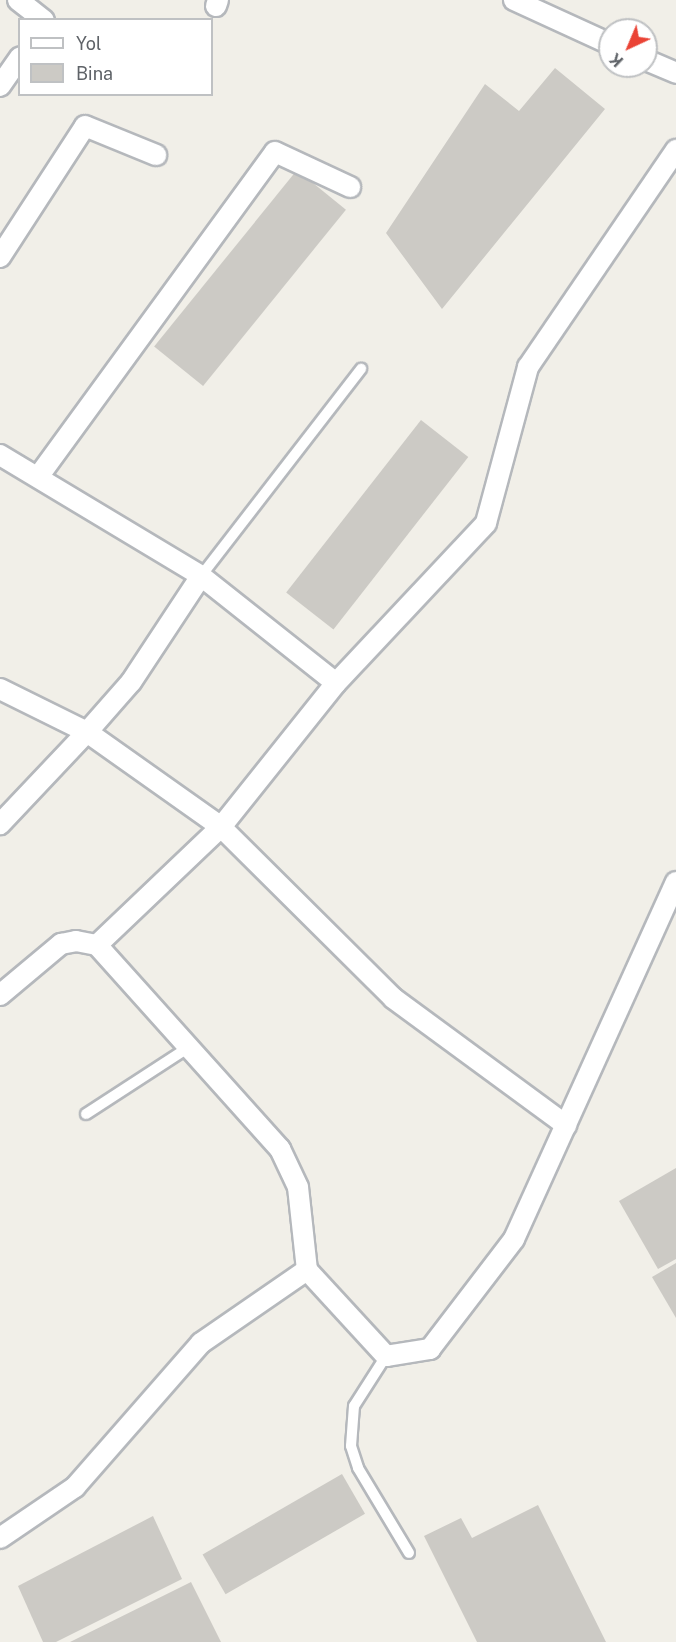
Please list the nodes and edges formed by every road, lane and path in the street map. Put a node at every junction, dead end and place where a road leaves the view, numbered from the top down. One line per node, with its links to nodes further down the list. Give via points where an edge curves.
1 (18, 0): 3 (street)
2 (514, 0): 4 (street)
3 (41, 18)
4 (598, 38)
5 (18, 60): 8 (street)
6 (658, 65): 7 (street)
7 (676, 73)
8 (0, 86)
9 (676, 150): 17 (street, via 528,367 486,523)
10 (156, 156): 12 (street, via 85,126)
11 (350, 187): 15 (street, via 275,152)
12 (0, 258)
13 (361, 369): 16 (lane)
14 (0, 455): 15 (street)
15 (38, 477): 16 (street)
16 (201, 576): 17 (street); 19 (street, via 131,682)
17 (336, 683): 21 (street)
18 (0, 689): 19 (street)
19 (87, 732): 20 (street); 21 (street)
20 (0, 824)
21 (221, 827): 23 (street); 27 (street, via 393,998)
22 (676, 882): 27 (street)
23 (97, 945): 24 (street, via 76,941 61,944); 25 (street)
24 (0, 995)
25 (189, 1047): 26 (lane); 28 (street, via 280,1149 298,1187)
26 (86, 1114)
27 (566, 1125): 29 (street, via 514,1239 430,1349)
28 (307, 1270): 29 (street); 30 (street, via 201,1343 75,1487)
29 (386, 1356): 31 (lane, via 354,1406 351,1446 358,1468)
30 (0, 1538)
31 (409, 1553)

